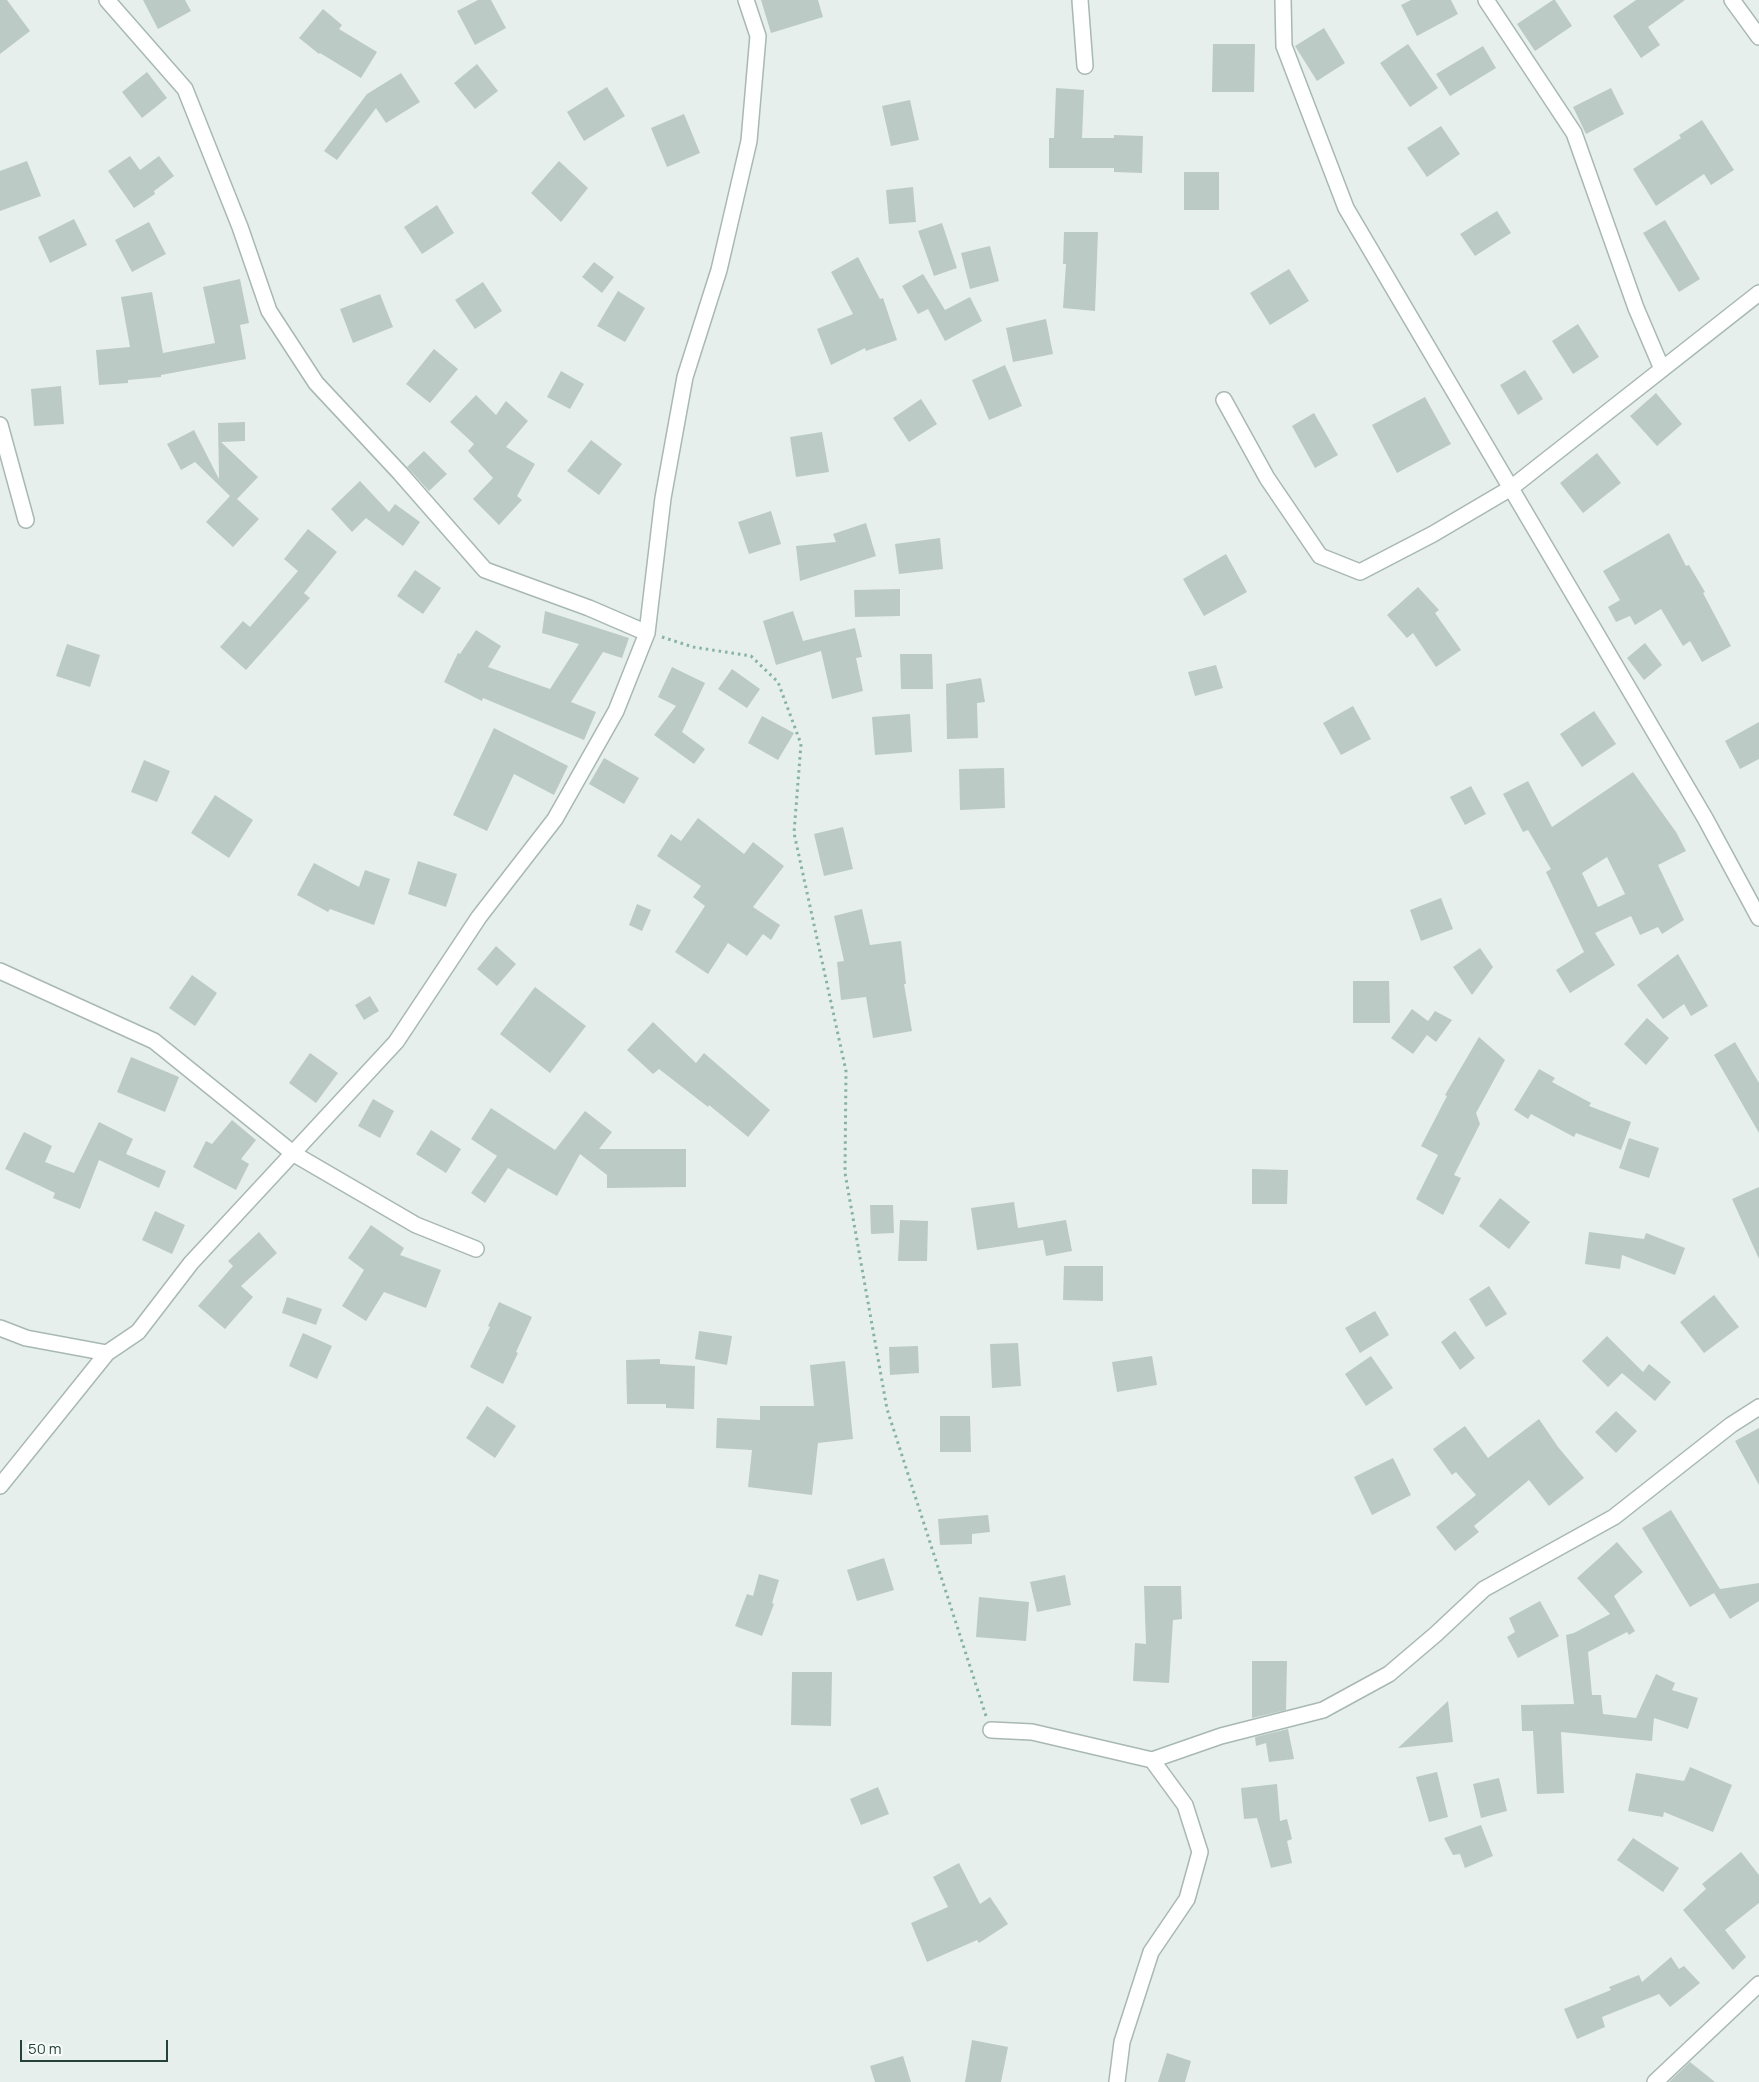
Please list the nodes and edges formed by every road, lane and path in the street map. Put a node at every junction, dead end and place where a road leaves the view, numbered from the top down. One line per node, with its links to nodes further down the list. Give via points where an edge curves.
1 (107, 0): 15 (street, via 185,89 240,227 269,311 316,383 485,570)
2 (746, 0): 15 (street, via 758,36 749,141 719,270 685,377 664,498)
3 (1080, 0): 8 (street)
4 (1283, 0): 13 (street, via 1284,46 1346,208)
5 (1486, 0): 10 (street, via 1574,133 1636,308)
6 (1732, 0): 7 (street)
7 (1759, 38)
8 (1085, 66)
9 (1759, 293): 10 (street)
10 (1662, 370): 13 (street)
11 (1224, 400): 13 (street, via 1267,478 1320,556 1360,572)
12 (0, 425): 14 (street)
13 (1511, 488): 16 (street, via 1705,818)
14 (26, 520)
15 (647, 633): 18 (street, via 616,711 555,819 479,917 396,1042); 24 (path, via 693,647 751,656 778,682 801,744 794,833 846,1071 845,1173 887,1409)
16 (1759, 918)
17 (0, 971): 18 (street, via 154,1041)
18 (294, 1154): 19 (street, via 416,1225); 21 (street, via 192,1263 138,1332)
19 (476, 1248)
20 (0, 1328): 21 (street, via 26,1338)
21 (107, 1353): 23 (street)
22 (1759, 1407): 25 (street, via 1731,1424 1614,1517 1484,1589 1389,1674 1323,1710 1221,1736)
23 (0, 1486)
24 (991, 1730): 25 (street, via 1032,1732)
25 (1152, 1760): 27 (street, via 1185,1805 1200,1852 1187,1899 1151,1952 1122,2042)
26 (1759, 1984): 28 (street)
27 (1117, 2082)
28 (1655, 2082)

